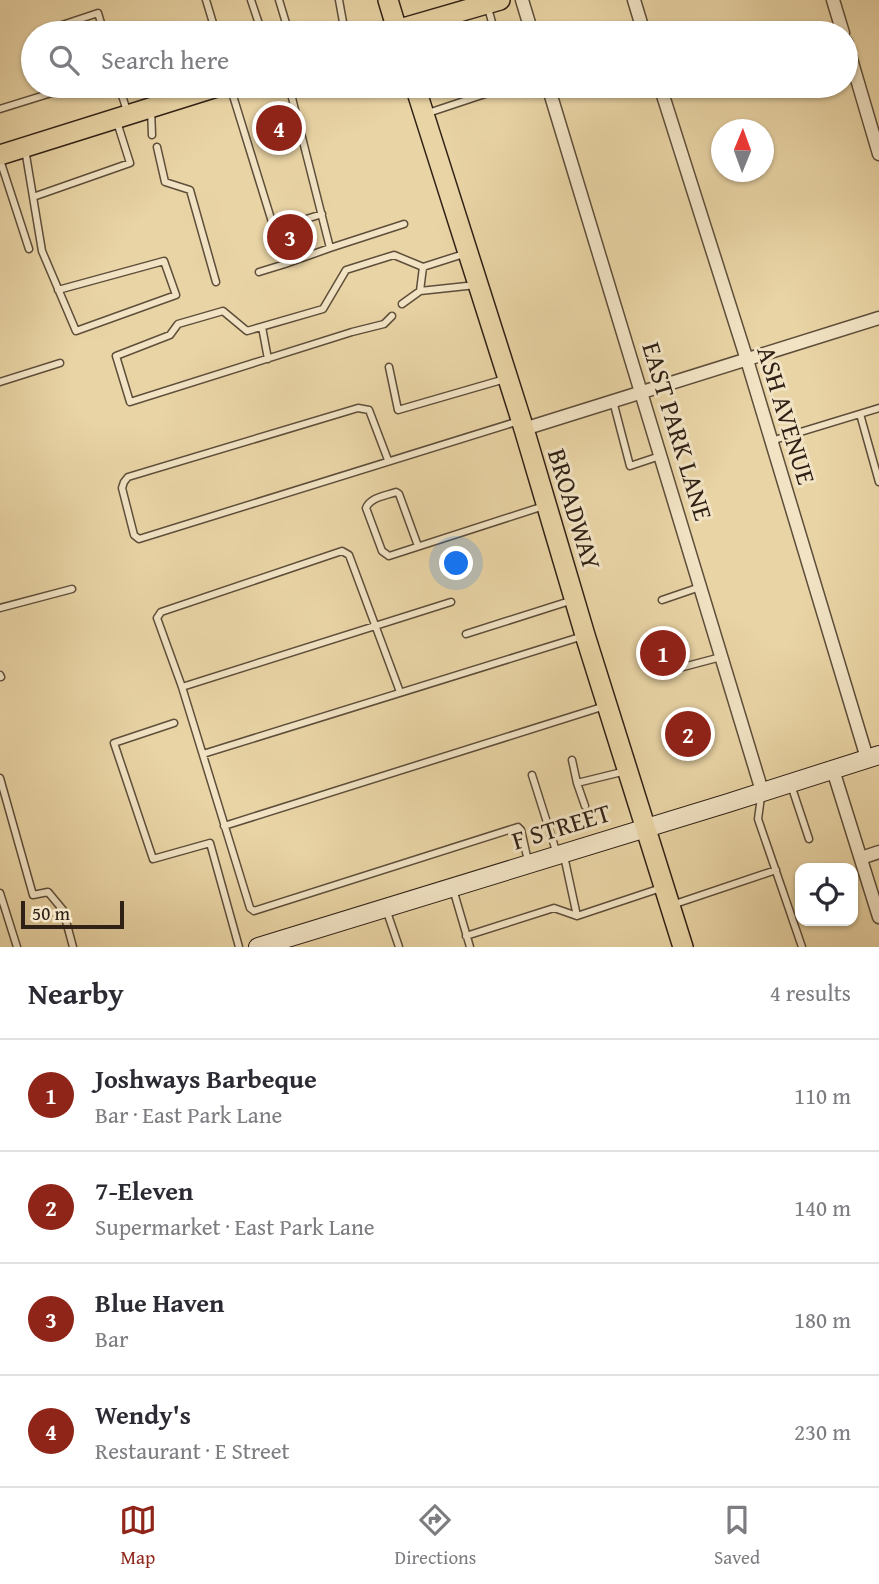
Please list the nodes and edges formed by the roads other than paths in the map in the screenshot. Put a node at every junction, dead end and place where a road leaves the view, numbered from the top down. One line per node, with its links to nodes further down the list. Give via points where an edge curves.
1 (206, 0): 13 (lane)
2 (251, 0): 14 (lane)
3 (279, 0): 15 (lane)
4 (339, 0): 16 (lane)
5 (388, 0): 17 (main road)
6 (522, 0): 20 (street)
7 (634, 0): 21 (street)
8 (833, 0): 22 (street)
9 (493, 2): 10 (main road); 19 (lane)
10 (465, 5): 18 (main road)
11 (74, 21): 12 (lane, via 98,13)
12 (100, 21)
13 (212, 21)
14 (258, 21)
15 (285, 21)
16 (343, 21)
17 (392, 21)
18 (423, 21)
19 (494, 21)
20 (528, 21)
21 (640, 21)
22 (839, 21)
23 (858, 83): 40 (street)
24 (35, 98): 34 (lane)
25 (120, 98): 36 (lane)
26 (180, 98): 33 (main road)
27 (234, 98): 45 (lane)
28 (292, 98): 43 (lane)
29 (419, 98): 35 (main road, BROADWAY)
30 (473, 98): 35 (lane)
31 (552, 98): 66 (street, EAST PARK LANE)
32 (664, 98): 61 (street, ASH AVENUE)
33 (151, 107): 36 (main road); 37 (lane)
34 (0, 109)
35 (424, 114): 48 (main road, BROADWAY)
36 (122, 117): 38 (main road); 42 (lane, via 130,163)
37 (152, 135)
38 (25, 147): 41 (main road); 42 (lane)
39 (157, 147): 52 (lane, via 165,182 190,190)
40 (879, 154)
41 (0, 157): 47 (lane)
42 (33, 197): 54 (lane, via 42,251)
43 (322, 214): 45 (lane); 46 (lane)
44 (404, 224): 46 (lane)
45 (275, 229): 49 (lane)
46 (330, 248): 49 (lane)
47 (29, 249)
48 (467, 253): 50 (lane); 53 (main road, BROADWAY)
49 (285, 264): 51 (lane)
50 (423, 267): 55 (lane); 59 (lane, via 394,255 346,270 323,309)
51 (259, 272)
52 (216, 282)
53 (477, 285): 55 (lane); 64 (main road, BROADWAY)
54 (58, 290): 54 (lane, via 76,331 176,295 164,261)
55 (420, 290): 56 (lane)
56 (402, 304)
57 (392, 316): 60 (lane, via 384,324)
58 (879, 318): 61 (street)
59 (262, 327): 60 (lane); 60 (lane, via 247,331 223,311 178,324 170,335 116,356 130,402)
60 (268, 359)
61 (747, 360): 66 (street); 71 (street, ASH AVENUE)
62 (60, 363): 65 (lane)
63 (389, 367): 64 (lane, via 398,410)
64 (507, 378): 70 (main road, BROADWAY)
65 (0, 382)
66 (643, 392): 67 (street); 72 (street, EAST PARK LANE)
67 (613, 401): 70 (street); 72 (lane, via 630,467)
68 (879, 408): 69 (lane)
69 (860, 414): 71 (lane); 74 (lane)
70 (522, 425): 73 (lane); 75 (main road, BROADWAY)
71 (772, 441): 93 (street, ASH AVENUE)
72 (662, 456): 77 (street, EAST PARK LANE)
73 (388, 460): 73 (lane, via 139,538 134,535 122,488 128,478 358,408 369,410)
74 (879, 482)
75 (546, 505): 76 (lane); 79 (main road, BROADWAY)
76 (418, 546): 76 (lane, via 385,554 367,504 399,494)
77 (702, 586): 80 (lane); 86 (street, EAST PARK LANE)
78 (72, 589): 82 (lane)
79 (574, 599): 84 (lane); 85 (main road, BROADWAY)
80 (662, 600)
81 (451, 602): 83 (lane)
82 (0, 608)
83 (376, 626): 88 (lane); 88 (lane, via 349,555 342,551 161,612 157,618); 89 (lane)
84 (466, 634)
85 (585, 635): 89 (lane); 90 (main road, BROADWAY)
86 (723, 657): 87 (lane); 101 (street, EAST PARK LANE)
87 (668, 671)
88 (182, 687): 92 (lane)
89 (400, 692): 92 (lane)
90 (607, 705): 95 (main road, BROADWAY); 103 (lane)
91 (174, 723): 120 (lane, via 114,743 153,859 210,843)
92 (203, 754): 103 (lane)
93 (873, 756): 96 (street, F STREET)
94 (572, 760): 99 (lane)
95 (627, 770): 99 (lane); 104 (main road, BROADWAY)
96 (833, 770): 100 (street, F STREET); 108 (street)
97 (532, 775): 107 (lane)
98 (0, 778): 119 (lane, via 33,895 48,892 63,909)
99 (577, 783): 102 (lane)
100 (790, 783): 101 (street, F STREET); 105 (lane)
101 (762, 791): 104 (street, F STREET); 110 (lane, via 758,819)
102 (585, 806)
103 (224, 826): 109 (lane, via 254,911 518,827)
104 (645, 828): 107 (street, F STREET); 113 (main road, BROADWAY)
105 (809, 839)
106 (879, 852): 108 (street)
107 (560, 855): 109 (street, F STREET); 115 (lane)
108 (861, 858): 116 (street)
109 (529, 863): 111 (street, F STREET)
110 (776, 870): 113 (lane); 125 (lane)
111 (452, 887): 114 (street, F STREET); 117 (lane)
112 (0, 893): 118 (lane)
113 (667, 896): 115 (lane); 124 (main road, BROADWAY)
114 (385, 908): 121 (street, F STREET); 122 (lane)
115 (577, 916): 117 (lane, via 554,908)
116 (879, 917)
117 (467, 936): 123 (lane)
118 (17, 947)
119 (73, 947)
120 (239, 947)
121 (258, 947)
122 (398, 947)
123 (470, 947)
124 (683, 947)
125 (802, 947)

